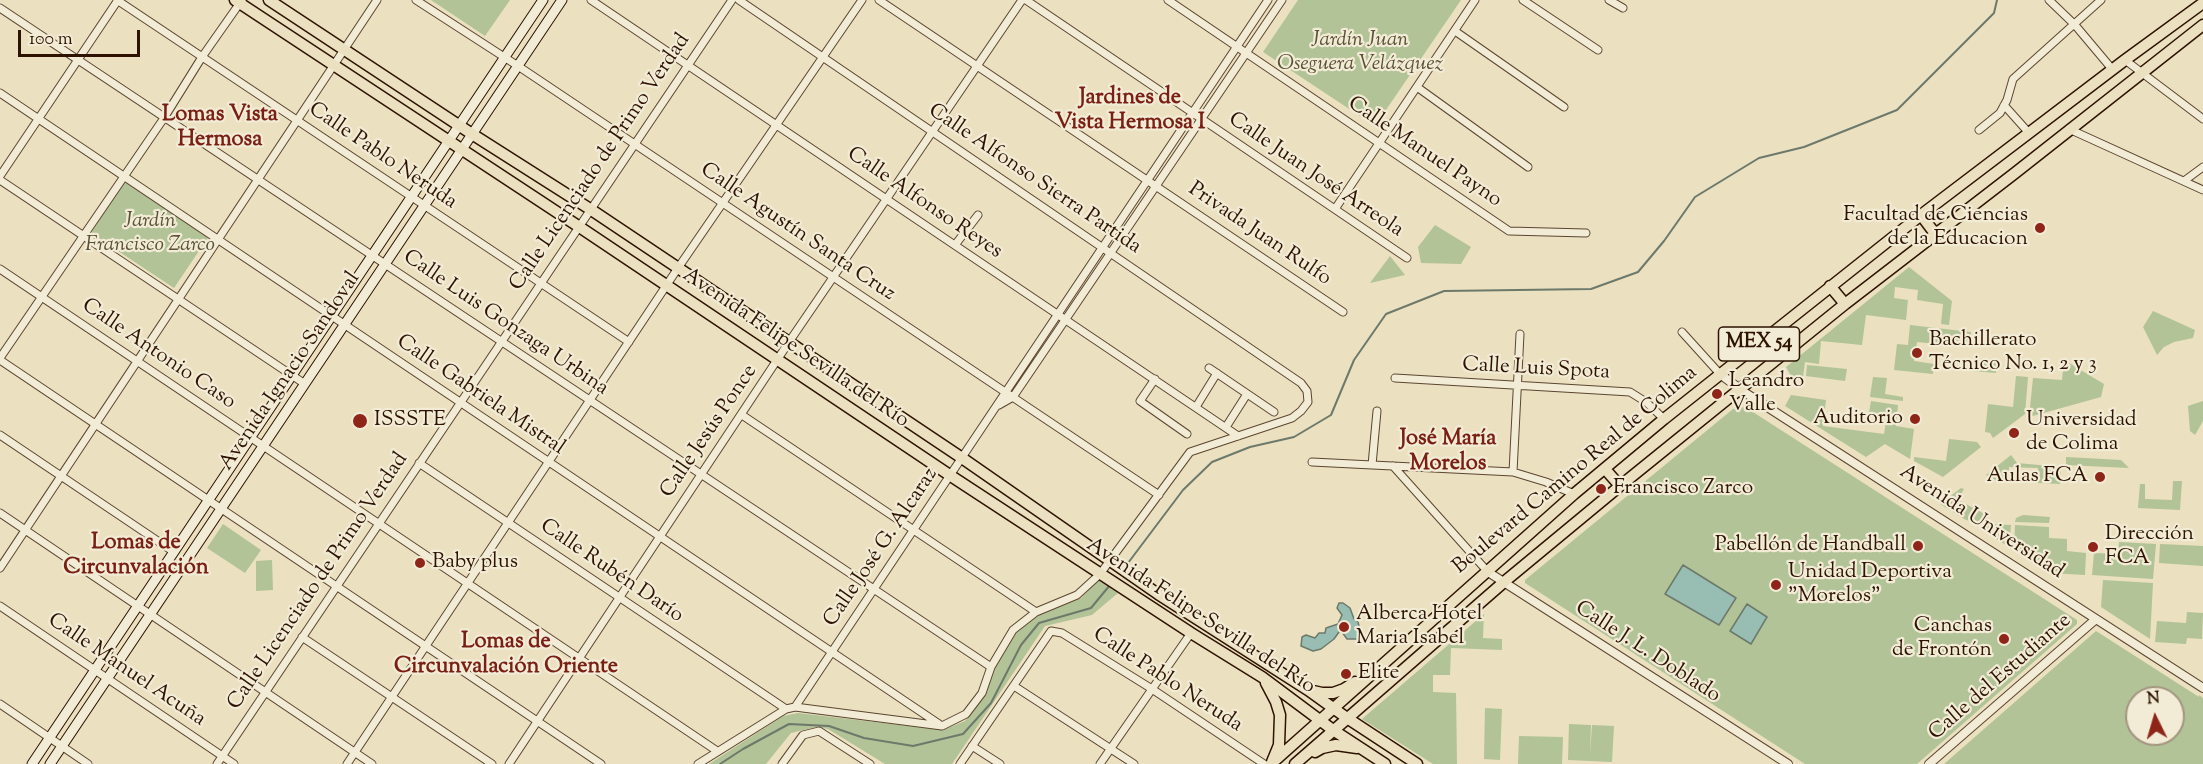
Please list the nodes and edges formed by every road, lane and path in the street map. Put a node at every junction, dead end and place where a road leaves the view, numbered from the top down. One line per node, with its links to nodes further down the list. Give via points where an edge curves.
1 (117, 0): 32 (street, Calle Pablo Neruda); 35 (street)
2 (269, 0): 29 (main road, Avenida Felipe Sevilla del Río)
3 (377, 0): 29 (street)
4 (416, 0): 33 (street, Calle Agustín Santa Cruz)
5 (543, 0): 33 (main road, Avenida Ignacio Sandoval)
6 (562, 0): 39 (main road, Avenida Ignacio Sandoval)
7 (591, 0): 38 (street, Calle Alfonso Reyes)
8 (732, 0): 38 (street, Calle Licenciado de Primo Verdad)
9 (740, 0): 34 (street, Calle Alfonso Sierra Partida)
10 (861, 0): 34 (street)
11 (879, 0): 40 (street, Privada Juan Rulfo)
12 (1024, 0): 40 (street, Calle Jesús Ponce); 47 (street, Calle Juan José Arreola)
13 (1168, 0): 28 (street, Calle Manuel Payno)
14 (1268, 0): 28 (street, Calle José G. Alcaraz)
15 (1281, 0): 31 (street)
16 (1475, 0): 27 (street)
17 (1523, 0): 30 (street)
18 (1609, 0): 24 (street)
19 (2049, 0): 25 (street)
20 (2101, 0): 25 (street)
21 (238, 1): 32 (street); 37 (main road, Avenida Felipe Sevilla del Río)
22 (2203, 3): 36 (main road, Boulevard Camino Real de Colima / MEX 54)
23 (0, 8): 35 (street, Calle Luis Gonzaga Urbina)
24 (1623, 8)
25 (2075, 25): 41 (street); 45 (street, via 2013,79)
26 (2203, 25): 42 (main road, Boulevard Camino Real de Colima / MEX 54)
27 (1455, 31): 43 (street); 46 (street)
28 (1237, 46): 31 (street, Calle Manuel Payno); 47 (street, Calle José G. Alcaraz)
29 (344, 49): 37 (street); 53 (main road, Avenida Felipe Sevilla del Río)
30 (1598, 50)
31 (1246, 53): 50 (street); 61 (street, Calle Manuel Payno)
32 (202, 57): 48 (street); 52 (street, Calle Pablo Neruda)
33 (505, 57): 39 (street, Calle Agustín Santa Cruz); 53 (main road, Avenida Ignacio Sandoval)
34 (823, 57): 54 (street); 57 (street, Calle Alfonso Sierra Partida)
35 (78, 60): 48 (street, Calle Luis Gonzaga Urbina); 49 (street)
36 (2125, 60): 41 (main road, Boulevard Camino Real de Colima / MEX 54); 42 (street)
37 (333, 65): 52 (street); 60 (main road, Avenida Felipe Sevilla del Río)
38 (688, 65): 54 (street, Calle Alfonso Reyes); 62 (street, Calle Licenciado de Primo Verdad)
39 (518, 66): 58 (main road, Avenida Ignacio Sandoval); 62 (street, Calle Agustín Santa Cruz)
40 (977, 66): 57 (street, Calle Jesús Ponce); 69 (street, Privada Juan Rulfo)
41 (2112, 69): 59 (main road, Boulevard Camino Real de Colima / MEX 54)
42 (2143, 73): 51 (street); 55 (main road, Boulevard Camino Real de Colima / MEX 54)
43 (1417, 87): 61 (street); 64 (street)
44 (0, 93): 49 (street, Calle Gabriela Mistral)
45 (2004, 105): 56 (street); 59 (street)
46 (1564, 107)
47 (1192, 113): 50 (street, Calle Juan José Arreola); 69 (street, Calle José G. Alcaraz)
48 (164, 118): 66 (street); 68 (street, Calle Luis Gonzaga Urbina)
49 (38, 119): 66 (street, Calle Gabriela Mistral); 67 (street)
50 (1201, 119): 71 (street); 78 (street, Calle Juan José Arreola)
51 (2203, 119)
52 (296, 120): 68 (street); 73 (street, Calle Pablo Neruda)
53 (459, 125): 58 (main road, Avenida Felipe Sevilla del Río); 60 (main road, Avenida Ignacio Sandoval)
54 (777, 125): 74 (street, Calle Alfonso Reyes); 75 (street)
55 (2069, 129): 70 (street); 83 (main road, Boulevard Camino Real de Colima / MEX 54)
56 (1979, 130)
57 (933, 131): 74 (street, Calle Jesús Ponce); 87 (street, Calle Alfonso Sierra Partida)
58 (472, 134): 63 (main road, Avenida Ignacio Sandoval); 77 (main road, Avenida Felipe Sevilla del Río)
59 (2029, 134): 80 (main road, Boulevard Camino Real de Colima / MEX 54)
60 (448, 141): 63 (main road, Avenida Felipe Sevilla del Río); 73 (main road, Avenida Ignacio Sandoval)
61 (1380, 142): 78 (street); 82 (street, Calle Manuel Payno, via 1509,231)
62 (634, 144): 75 (street, Calle Agustín Santa Cruz); 77 (street, Calle Licenciado de Primo Verdad)
63 (461, 150): 76 (main road, Avenida Ignacio Sandoval); 81 (main road, Avenida Felipe Sevilla del Río)
64 (1528, 167)
65 (2203, 167): 70 (street)
66 (124, 176): 84 (street); 85 (street, Calle Gabriela Mistral)
67 (0, 178): 84 (street)
68 (257, 179): 85 (street); 89 (street, Calle Luis Gonzaga Urbina)
69 (1148, 180): 71 (street, Privada Juan Rulfo); 87 (street, Calle José G. Alcaraz)
70 (2184, 181): 72 (street)
71 (1156, 186): 88 (street); 101 (street, Privada Juan Rulfo)
72 (2203, 190)
73 (411, 197): 76 (street, Calle Pablo Neruda); 89 (main road, Avenida Ignacio Sandoval)
74 (886, 199): 86 (street, Calle Alfonso Reyes); 94 (street, Calle Jesús Ponce)
75 (723, 203): 92 (street); 94 (street, Calle Agustín Santa Cruz)
76 (424, 206): 91 (main road, Avenida Ignacio Sandoval); 95 (street, Calle Pablo Neruda)
77 (590, 209): 81 (street, Calle Licenciado de Primo Verdad); 92 (main road, Avenida Felipe Sevilla del Río)
78 (1335, 209): 90 (street, Calle Juan José Arreola)
79 (978, 215): 86 (street)
80 (1921, 215): 83 (main road); 96 (main road, Boulevard Camino Real de Colima / MEX 54)
81 (578, 226): 95 (street, Calle Licenciado de Primo Verdad); 97 (main road, Avenida Felipe Sevilla del Río)
82 (1586, 233)
83 (1936, 235): 100 (main road, Boulevard Camino Real de Colima / MEX 54)
84 (84, 236): 98 (street); 99 (street)
85 (217, 239): 99 (street); 103 (street, Calle Gabriela Mistral)
86 (955, 245): 102 (street, Calle Alfonso Reyes)
87 (1103, 246): 88 (street, Calle Alfonso Sierra Partida); 102 (street, Calle José G. Alcaraz)
88 (1111, 252): 104 (street); 138 (street, Calle Alfonso Sierra Partida, via 1301,383 1307,391 1308,402 1292,418)
89 (372, 256): 91 (street, Calle Luis Gonzaga Urbina); 103 (main road, Avenida Ignacio Sandoval)
90 (1407, 258)
91 (385, 264): 105 (main road, Avenida Ignacio Sandoval); 108 (street, Calle Luis Gonzaga Urbina)
92 (678, 268): 97 (street); 110 (main road, Avenida Felipe Sevilla del Río)
93 (0, 269): 98 (street, Calle Antonio Caso)
94 (833, 277): 110 (street, Calle Jesús Ponce); 123 (street, Calle Agustín Santa Cruz)
95 (540, 283): 108 (street, Calle Licenciado de Primo Verdad); 109 (street, Calle Pablo Neruda)
96 (1830, 286): 100 (main road); 116 (main road, Boulevard Camino Real de Colima / MEX 54)
97 (666, 287): 109 (street); 112 (main road, Avenida Felipe Sevilla del Río)
98 (42, 297): 111 (street); 113 (street, Calle Antonio Caso)
99 (178, 299): 113 (street); 117 (street)
100 (1845, 304): 122 (main road, Boulevard Camino Real de Colima / MEX 54)
101 (1343, 312)
102 (1058, 314): 104 (street, Calle Alfonso Reyes); 123 (street, Calle José G. Alcaraz)
103 (332, 316): 105 (street, Calle Gabriela Mistral); 117 (main road, Avenida Ignacio Sandoval)
104 (1066, 319): 119 (street, Calle Alfonso Reyes); 125 (street)
105 (345, 325): 120 (main road, Avenida Ignacio Sandoval); 127 (street, Calle Gabriela Mistral)
106 (1682, 332): 116 (street)
107 (1520, 334): 121 (street)
108 (501, 341): 126 (street, Calle Luis Gonzaga Urbina); 127 (street, Calle Licenciado de Primo Verdad)
109 (629, 342): 126 (street)
110 (789, 342): 112 (street, Calle Jesús Ponce); 141 (main road, Avenida Felipe Sevilla del Río)
111 (0, 359): 134 (street)
112 (778, 360): 132 (street, Calle Jesús Ponce); 151 (main road, Avenida Felipe Sevilla del Río)
113 (137, 361): 134 (street); 139 (street, Calle Antonio Caso)
114 (1209, 368): 115 (street)
115 (1217, 373): 124 (street); 129 (street)
116 (1720, 374): 122 (street, Avenida Universidad); 133 (main road, Boulevard Camino Real de Colima / MEX 54)
117 (292, 375): 120 (street); 139 (main road, Avenida Ignacio Sandoval)
118 (1395, 378): 121 (street, Calle Luis Spota)
119 (1155, 379): 129 (street, Calle Alfonso Reyes); 136 (street, via 1140,401)
120 (305, 384): 140 (main road, Avenida Ignacio Sandoval)
121 (1518, 385): 133 (street, Calle Luis Spota, via 1630,392); 148 (street)
122 (1740, 389): 152 (main road, Boulevard Camino Real de Colima / MEX 54); 177 (street, Avenida Universidad)
123 (1006, 392): 125 (street, Calle Agustín Santa Cruz); 128 (street, Calle José G. Alcaraz)
124 (1247, 394): 131 (street); 135 (street)
125 (1013, 397): 128 (street, Calle José G. Alcaraz); 154 (street, Calle Agustín Santa Cruz)
126 (590, 400): 142 (street); 149 (street, Calle Luis Gonzaga Urbina)
127 (460, 402): 142 (street, Calle Gabriela Mistral); 144 (street, Calle Licenciado de Primo Verdad)
128 (996, 407): 141 (street, Calle José G. Alcaraz)
129 (1196, 407): 135 (street, Calle Alfonso Reyes)
130 (1377, 411): 145 (street)
131 (1274, 412)
132 (742, 415): 149 (street, Calle Jesús Ponce); 161 (street)
133 (1664, 419): 147 (main road, Boulevard Camino Real de Colima / MEX 54)
134 (95, 424): 150 (street); 155 (street)
135 (1226, 427): 138 (street, Calle Alfonso Reyes)
136 (1187, 434)
137 (0, 435): 150 (street)
138 (1238, 436): 154 (street, via 1190,452)
139 (251, 437): 140 (street, Calle Antonio Caso); 155 (main road, Avenida Ignacio Sandoval)
140 (263, 446): 156 (main road, Avenida Ignacio Sandoval); 158 (street, Calle Antonio Caso)
141 (963, 458): 151 (street, Calle José G. Alcaraz); 164 (main road, Avenida Felipe Sevilla del Río)
142 (549, 462): 159 (street); 162 (street, Calle Gabriela Mistral)
143 (1312, 462): 145 (street)
144 (419, 463): 158 (street, Calle Licenciado de Primo Verdad); 159 (street, Calle Rubén Darío)
145 (1372, 465): 146 (street)
146 (1393, 466): 148 (street); 166 (street)
147 (1605, 469): 152 (main road); 153 (main road, Boulevard Camino Real de Colima / MEX 54)
148 (1514, 472): 153 (street)
149 (702, 475): 162 (street, Calle Jesús Ponce); 171 (street, Calle Luis Gonzaga Urbina)
150 (61, 476): 160 (street); 163 (street)
151 (951, 476): 161 (street, Calle José G. Alcaraz); 167 (main road, Avenida Felipe Sevilla del Río)
152 (1620, 486): 168 (main road, Boulevard Camino Real de Colima / MEX 54)
153 (1574, 494): 166 (main road, Boulevard Camino Real de Colima / MEX 54)
154 (1159, 495): 164 (street)
155 (209, 500): 156 (street); 163 (main road, Avenida Ignacio Sandoval)
156 (221, 508): 170 (street); 176 (main road, Avenida Ignacio Sandoval)
157 (0, 513): 160 (street)
158 (378, 523): 169 (street, Calle Antonio Caso); 170 (street, Calle Licenciado de Primo Verdad)
159 (508, 523): 169 (street); 172 (street, Calle Rubén Darío)
160 (25, 530): 165 (street); 174 (street)
161 (914, 530): 171 (street, Calle José G. Alcaraz); 175 (street)
162 (660, 537): 172 (street, Calle Jesús Ponce); 181 (street, Calle Gabriela Mistral)
163 (174, 552): 174 (main road, Avenida Ignacio Sandoval)
164 (1113, 563): 167 (street); 191 (main road, Avenida Felipe Sevilla del Río)
165 (0, 568)
166 (1488, 572): 168 (street, Calle J. L. Doblado); 183 (main road, Boulevard Camino Real de Colima / MEX 54)
167 (1103, 576): 175 (street, via 1077,595); 178 (main road, Avenida Felipe Sevilla del Río)
168 (1504, 582): 198 (main road, Boulevard Camino Real de Colima / MEX 54); 234 (street, Calle J. L. Doblado)
169 (468, 583): 180 (street); 182 (street, Calle Antonio Caso)
170 (336, 586): 179 (street, Calle Licenciado de Primo Verdad); 180 (street)
171 (874, 590): 181 (street, Calle José G. Alcaraz); 184 (street, Calle Luis Gonzaga Urbina)
172 (620, 598): 182 (street, Calle Jesús Ponce); 197 (street, Calle Rubén Darío)
173 (0, 606): 185 (street, Calle Manuel Acuña)
174 (138, 606): 176 (street); 185 (main road, Avenida Ignacio Sandoval)
175 (1036, 612): 184 (street, via 1013,630)
176 (150, 615): 187 (main road, Avenida Ignacio Sandoval); 192 (street)
177 (2096, 619): 189 (street, Avenida Universidad); 235 (street, Calle del Estudiante)
178 (1191, 633): 186 (main road, Avenida Felipe Sevilla del Río); 190 (street)
179 (302, 637): 192 (street, Calle Licenciado de Primo Verdad); 193 (street)
180 (426, 646): 193 (street); 200 (street)
181 (832, 652): 195 (street, Calle José G. Alcaraz); 201 (street, Calle Gabriela Mistral)
182 (580, 658): 200 (street, Calle Jesús Ponce); 208 (street, Calle Antonio Caso)
183 (1385, 662): 191 (main road, via 1344,689 1324,693); 196 (main road, Boulevard Camino Real de Colima / MEX 54)
184 (991, 667): 201 (street, via 982,693 966,714)
185 (95, 670): 187 (street, Calle Manuel Acuña); 203 (main road, Avenida Ignacio Sandoval)
186 (1263, 677): 199 (main road, Avenida Felipe Sevilla del Río); 230 (main road, via 1280,715 1279,745)
187 (107, 679): 204 (main road, Avenida Ignacio Sandoval); 210 (street, Calle Manuel Acuña)
188 (1014, 686): 190 (street, Calle Pablo Neruda, via 1051,631 1062,633); 205 (street); 207 (street)
189 (2203, 688)
190 (1152, 689): 207 (street); 229 (street, Calle Pablo Neruda)
191 (1308, 690): 196 (main road, Avenida Felipe Sevilla del Río)
192 (265, 692): 209 (street); 210 (street, Calle Licenciado de Primo Verdad)
193 (392, 698): 209 (street); 219 (street)
194 (0, 704): 203 (street)
195 (795, 707): 197 (street); 201 (street)
196 (1333, 708): 198 (main road, Avenida Felipe Sevilla del Río); 199 (main road, Boulevard Camino Real de Colima / MEX 54)
197 (786, 709): 208 (street)
198 (1347, 718): 202 (main road, Boulevard Camino Real de Colima / MEX 54); 233 (main road, Avenida Felipe Sevilla del Río)
199 (1319, 720): 202 (main road, Avenida Felipe Sevilla del Río); 230 (main road, Boulevard Camino Real de Colima / MEX 54)
200 (538, 721): 220 (street, Calle Jesús Ponce); 221 (street)
201 (942, 726)
202 (1333, 730): 206 (main road, Avenida Felipe Sevilla del Río); 231 (main road, Boulevard Camino Real de Colima / MEX 54)
203 (50, 738): 204 (street); 212 (main road, Avenida Ignacio Sandoval)
204 (62, 746): 213 (main road, Avenida Ignacio Sandoval); 214 (street)
205 (972, 746): 225 (street); 226 (street)
206 (1360, 748): 211 (main road, Avenida Felipe Sevilla del Río); 231 (main road, via 1322,748)
207 (1111, 749): 227 (street); 228 (street)
208 (717, 751): 222 (street)
209 (355, 753): 217 (street); 218 (street)
210 (222, 756): 215 (street, Calle Licenciado de Primo Verdad); 216 (street, Calle Manuel Acuña)
211 (1373, 761): 232 (main road, Avenida Felipe Sevilla del Río)
212 (32, 764)
213 (50, 764)
214 (88, 764)
215 (216, 764)
216 (234, 764)
217 (348, 764)
218 (372, 764)
219 (492, 764)
220 (509, 764)
221 (601, 764)
222 (698, 764)
223 (782, 764): 224 (street, via 803,735 819,731)
224 (870, 764)
225 (960, 764)
226 (1000, 764)
227 (1100, 764)
228 (1134, 764)
229 (1264, 764)
230 (1271, 764)
231 (1296, 764)
232 (1385, 764)
233 (1417, 764)
234 (1788, 764)
235 (1929, 764)

